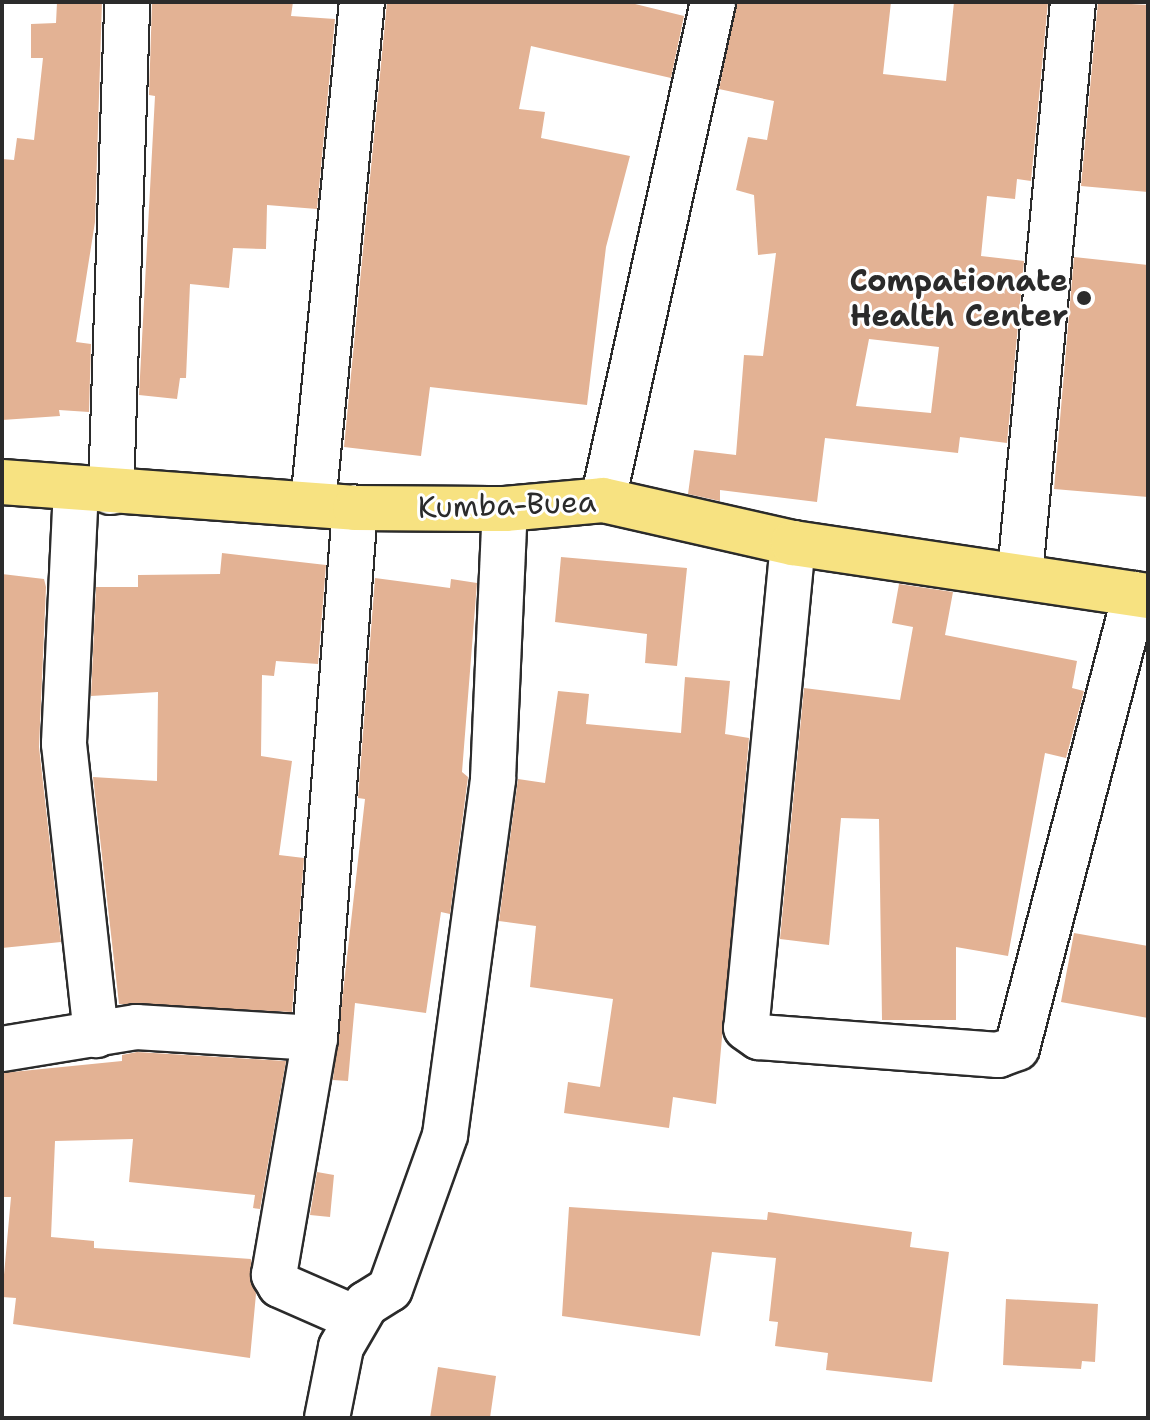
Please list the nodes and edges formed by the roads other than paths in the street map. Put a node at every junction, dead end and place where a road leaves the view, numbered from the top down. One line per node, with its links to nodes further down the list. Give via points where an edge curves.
1 (127, 2): 6 (street)
2 (362, 2): 8 (street)
3 (713, 2): 7 (street)
4 (1073, 2): 11 (street)
5 (2, 482): 6 (highway, Kumba-Buea)
6 (93, 490): 8 (highway, Kumba-Buea); 13 (street, via 64,744)
7 (603, 500): 9 (highway, Kumba-Buea); 10 (highway, Kumba-Buea)
8 (334, 506): 9 (highway, Kumba-Buea); 14 (street)
9 (505, 509): 16 (street, via 493,779 445,1135 390,1289)
10 (793, 543): 11 (highway, Kumba-Buea); 12 (street, via 746,1028 759,1037 998,1055 1017,1048)
11 (1020, 574): 12 (highway, Kumba-Buea)
12 (1142, 595)
13 (96, 1035): 14 (street, via 136,1027); 15 (street)
14 (315, 1038): 16 (street, via 274,1275 280,1285)
15 (2, 1049)
16 (355, 1318): 17 (street, via 341,1347)
17 (327, 1418)

